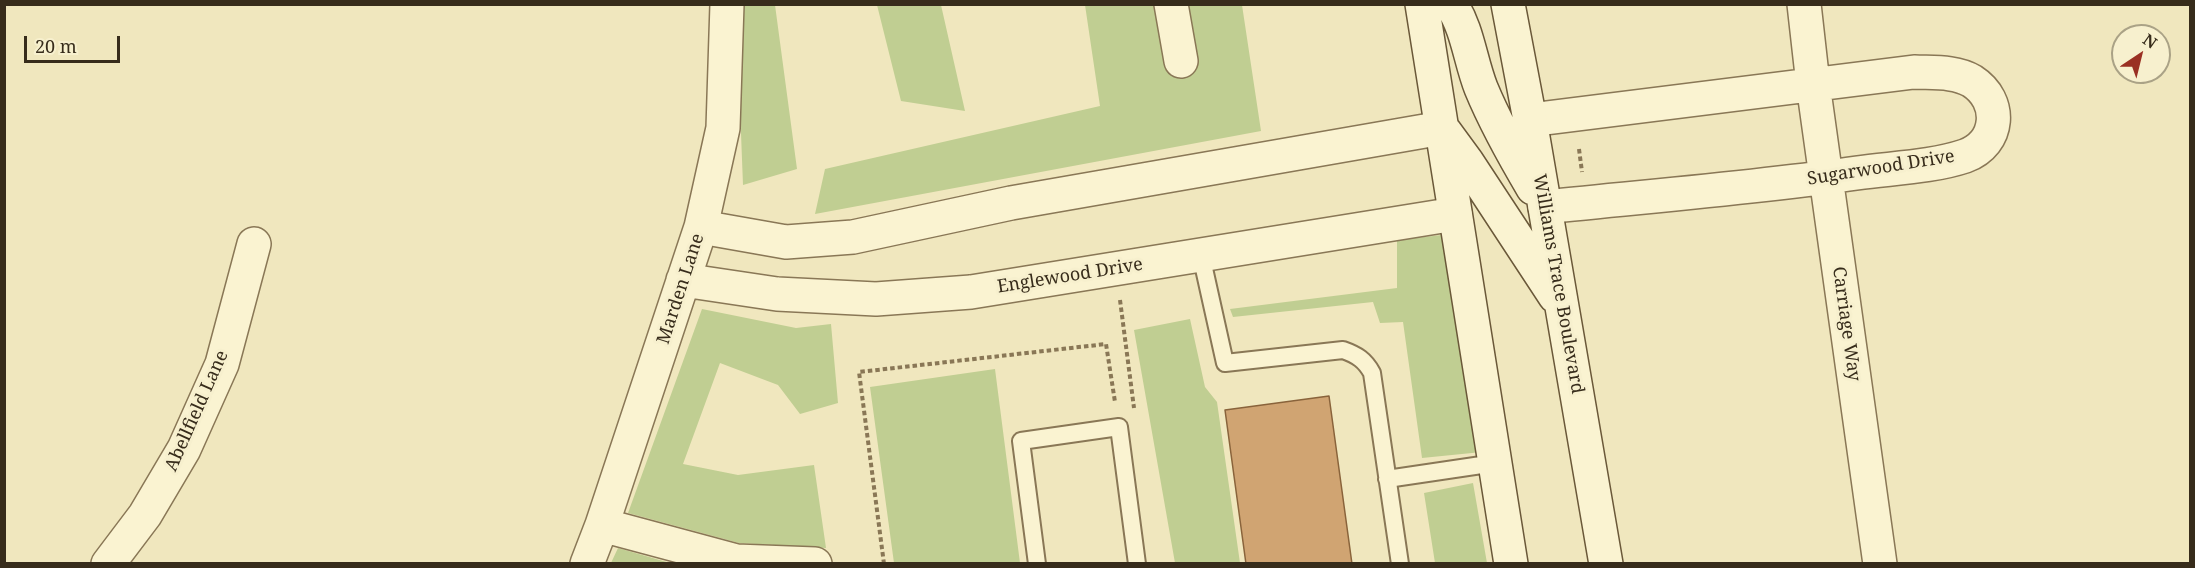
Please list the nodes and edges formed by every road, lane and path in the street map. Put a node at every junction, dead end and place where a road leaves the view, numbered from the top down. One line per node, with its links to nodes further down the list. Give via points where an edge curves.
1 (727, 4): 16 (street, Marden Lane, via 723,128)
2 (1171, 4): 7 (street)
3 (1422, 4): 10 (street)
4 (1451, 4): 14 (street, via 1460,19 1481,87 1517,161)
5 (1508, 4): 9 (street, Williams Trace Boulevard)
6 (1804, 4): 8 (street, Carriage Way)
7 (1181, 62)
8 (1813, 84): 9 (street, Sugarwood Drive); 13 (street, Carriage Way); 13 (street, Sugarwood Drive, via 1914,72 1954,74 1972,81 1994,111 1993,129 1983,147 1966,155)
9 (1530, 120): 14 (street, Williams Trace Boulevard)
10 (1442, 129): 15 (street); 16 (street, via 1011,203 853,237 786,242); 20 (street)
11 (1579, 149): 12 (path)
12 (1582, 173)
13 (1826, 178): 14 (street, Sugarwood Drive); 34 (street, Carriage Way)
14 (1545, 207): 20 (street, Williams Trace Boulevard)
15 (1455, 214): 18 (street, Englewood Drive); 22 (street)
16 (701, 227): 19 (street, Marden Lane)
17 (254, 244): 25 (street, Abellfield Lane, via 222,364 184,448 145,516)
18 (1201, 255): 19 (street, Englewood Drive, via 971,292 876,299 777,294); 23 (lane, via 1225,363 1343,350 1368,365)
19 (684, 280): 24 (street, Marden Lane)
20 (1562, 305): 33 (street, Williams Trace Boulevard)
21 (1119, 427): 28 (path, via 1106,344 859,372); 29 (lane, via 1021,441); 30 (lane)
22 (1495, 463): 23 (lane); 32 (street)
23 (1387, 478): 31 (lane)
24 (602, 525): 26 (street, Marden Lane); 27 (street, via 736,561)
25 (108, 564)
26 (587, 564)
27 (814, 564)
28 (884, 564)
29 (1037, 564)
30 (1137, 564)
31 (1400, 564)
32 (1511, 564)
33 (1605, 564)
34 (1880, 564)

